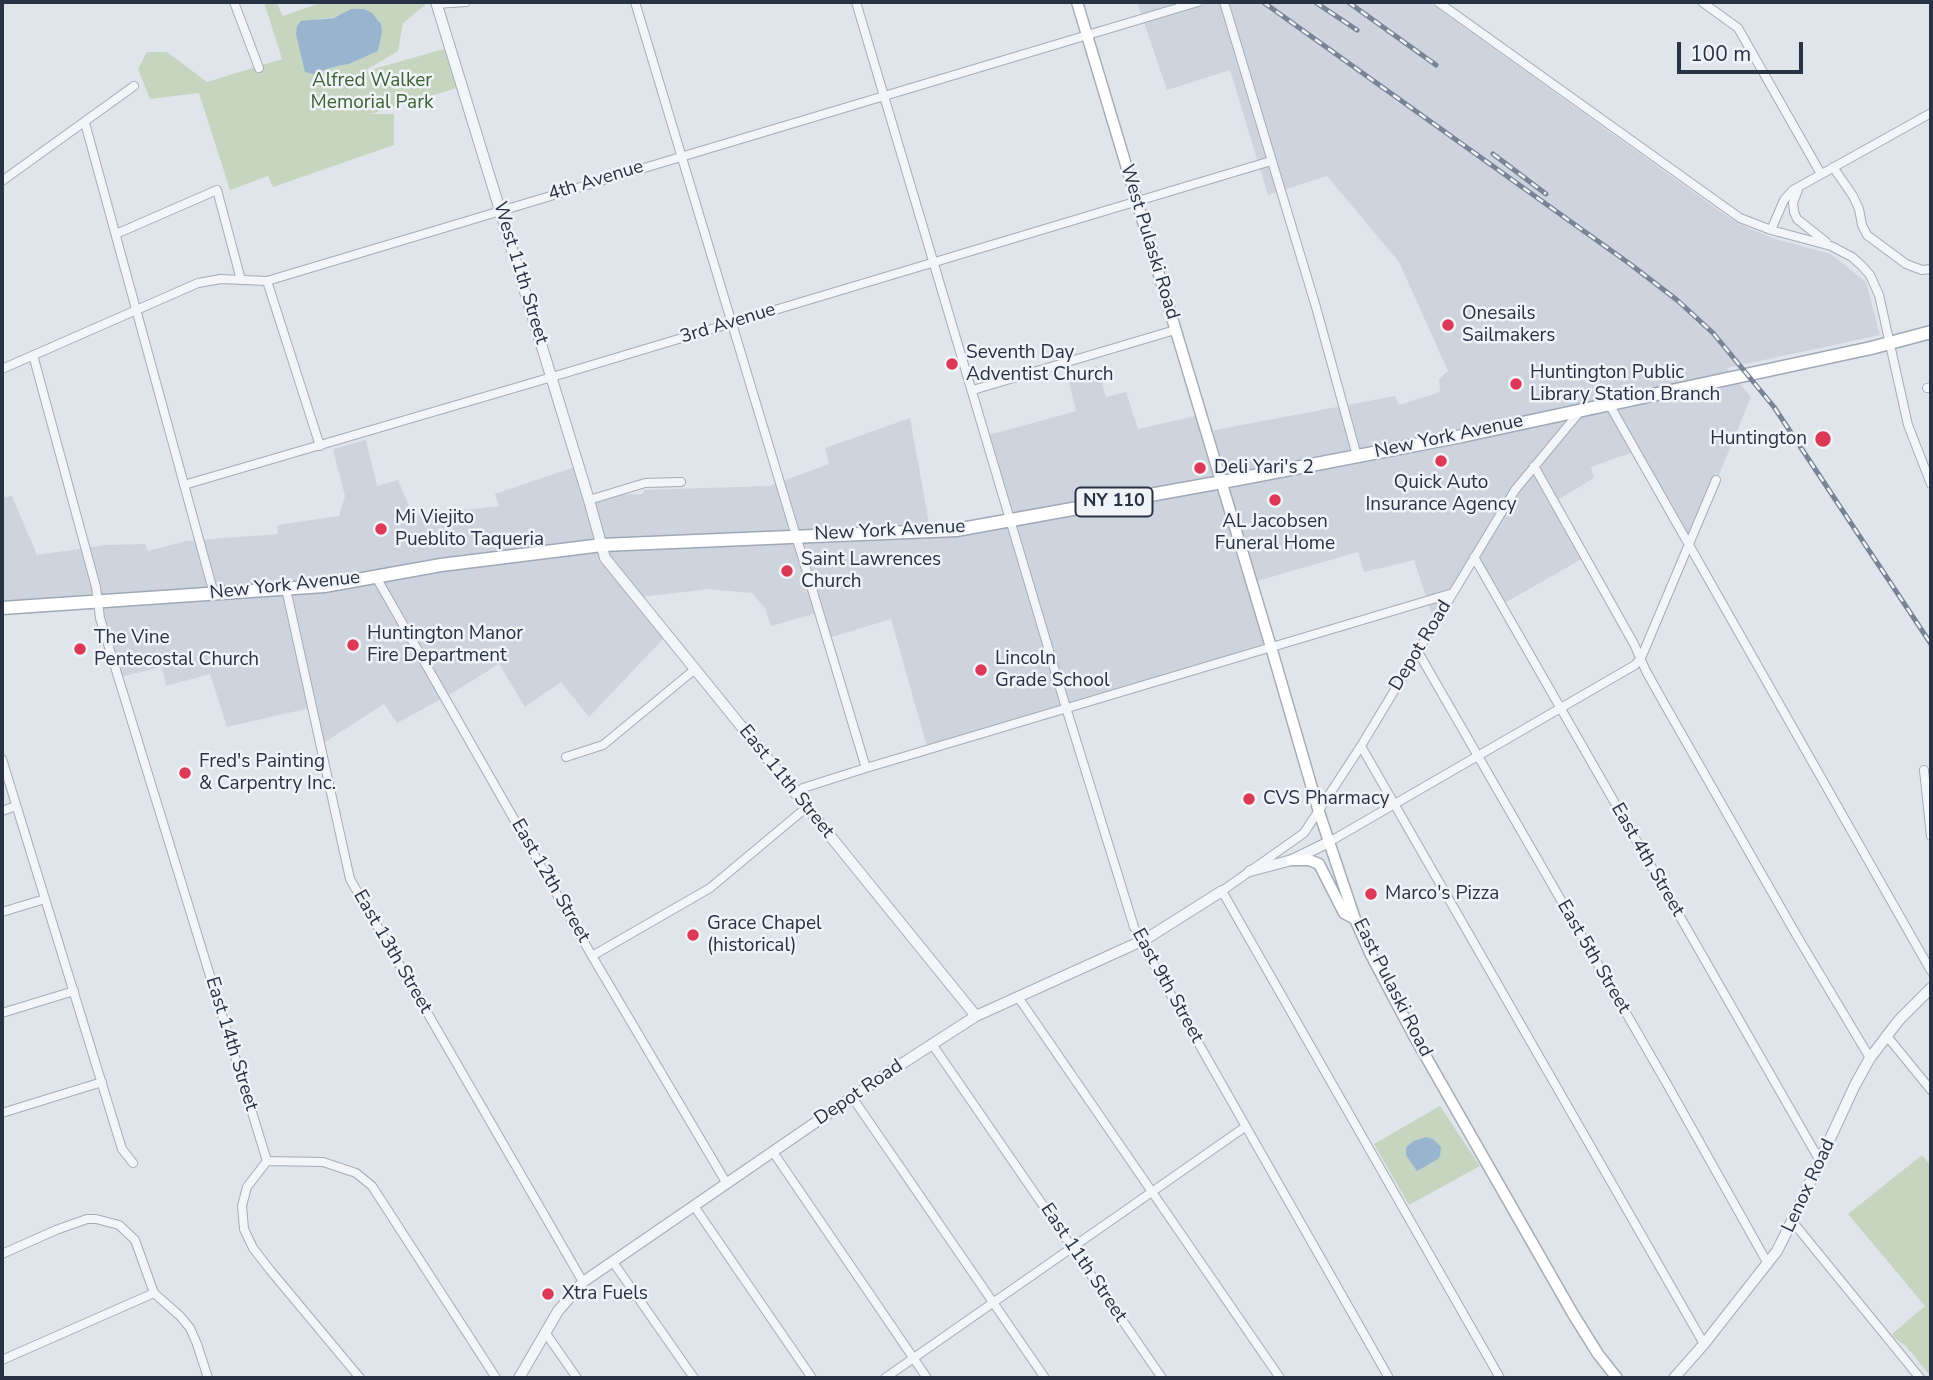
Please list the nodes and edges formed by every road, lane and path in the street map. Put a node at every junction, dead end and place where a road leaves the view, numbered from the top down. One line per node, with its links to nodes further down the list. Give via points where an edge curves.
1 (234, 2): 12 (street)
2 (466, 2): 10 (street)
3 (635, 2): 17 (street)
4 (856, 2): 14 (street, East 9th Street)
5 (1077, 2): 11 (main road, West Pulaski Road)
6 (1198, 2): 11 (street, 4th Avenue)
7 (1224, 2): 18 (street)
8 (1438, 2): 25 (street, via 1740,218)
9 (1702, 2): 20 (street, via 1738,28)
10 (436, 3): 24 (street, West 11th Street)
11 (1087, 35): 14 (street, 4th Avenue); 23 (main road, West Pulaski Road)
12 (259, 68)
13 (134, 86): 16 (street)
14 (884, 96): 17 (street, 4th Avenue); 28 (street, East 9th Street)
15 (1931, 113): 19 (street)
16 (85, 123): 21 (street); 26 (street)
17 (681, 156): 24 (street, 4th Avenue); 33 (street)
18 (1271, 161): 23 (street, 3rd Avenue); 44 (street)
19 (1833, 167): 20 (street); 29 (street, via 1853,196 1867,235 1906,264)
20 (1821, 174): 22 (street)
21 (2, 181)
22 (1799, 186): 25 (street, via 1787,194); 27 (street, via 1793,203 1797,219)
23 (1136, 201): 28 (street, 3rd Avenue); 34 (main road, West Pulaski Road)
24 (500, 211): 31 (street, 4th Avenue); 39 (street, West 11th Street)
25 (1771, 230): 27 (street)
26 (116, 234): 30 (street, via 217,190); 32 (street)
27 (1831, 246): 36 (street, via 1852,257 1870,275)
28 (934, 261): 33 (street, 3rd Avenue); 40 (street, East 9th Street)
29 (1931, 270)
30 (241, 280): 31 (street, 4th Avenue); 32 (street, 4th Avenue, via 210,280)
31 (267, 281): 43 (street)
32 (136, 309): 37 (street, 4th Avenue); 50 (street)
33 (731, 323): 39 (street, 3rd Avenue); 53 (street)
34 (1175, 330): 40 (street); 48 (main road, West Pulaski Road)
35 (1931, 332): 36 (main road, New York Avenue / NY 110)
36 (1890, 343): 41 (main road, New York Avenue / NY 110); 49 (street, via 1908,425)
37 (33, 355): 38 (street, 4th Avenue); 61 (street, East 14th Street)
38 (2, 369)
39 (552, 377): 43 (street, 3rd Avenue); 51 (street, West 11th Street)
40 (973, 390): 52 (street, East 9th Street)
41 (1609, 404): 42 (main road, New York Avenue / NY 110); 55 (street)
42 (1582, 409): 44 (main road, New York Avenue / NY 110); 45 (street, Depot Road)
43 (320, 446): 50 (street, 3rd Avenue)
44 (1357, 456): 48 (main road, New York Avenue / NY 110)
45 (1534, 466): 56 (street, Depot Road); 65 (street)
46 (1716, 480): 55 (street)
47 (681, 482): 51 (street, via 645,483)
48 (1221, 482): 52 (main road, New York Avenue / NY 110); 63 (main road, East Pulaski Road)
49 (1931, 484)
50 (184, 485): 60 (street)
51 (589, 500): 54 (street, West 11th Street)
52 (1012, 520): 53 (main road, New York Avenue / NY 110, via 956,530); 67 (street, East 9th Street)
53 (795, 537): 54 (main road, New York Avenue / NY 110); 73 (street)
54 (602, 545): 57 (main road, New York Avenue / NY 110); 66 (street, East 11th Street, via 609,564)
55 (1688, 545): 65 (street); 91 (street)
56 (1474, 557): 59 (street, Depot Road); 68 (street, East 4th Street)
57 (376, 577): 58 (main road, New York Avenue / NY 110); 90 (street, East 12th Street)
58 (286, 589): 60 (main road, New York Avenue / NY 110); 117 (street, East 13th Street, via 350,879)
59 (1453, 593): 63 (street); 64 (street, Depot Road)
60 (214, 594): 61 (main road, New York Avenue / NY 110)
61 (98, 601): 62 (main road, New York Avenue / NY 110); 106 (street, East 14th Street, via 113,665)
62 (2, 608)
63 (1271, 647): 67 (street); 80 (main road, East Pulaski Road)
64 (1418, 652): 69 (street, Depot Road); 70 (street, East 5th Street)
65 (1641, 658): 68 (street); 99 (street)
66 (694, 670): 71 (street, via 603,745); 75 (street, East 11th Street)
67 (1066, 708): 73 (street); 89 (street, East 9th Street)
68 (1560, 708): 70 (street); 107 (street, East 4th Street)
69 (1361, 746): 76 (street); 80 (street, Depot Road)
70 (1477, 756): 76 (street); 116 (street, East 5th Street)
71 (566, 757)
72 (2, 759): 77 (street)
73 (866, 768): 75 (street)
74 (1924, 770): 81 (street)
75 (796, 793): 78 (street, East 11th Street)
76 (1393, 803): 82 (street); 121 (street)
77 (16, 806): 79 (street); 86 (street)
78 (807, 807): 90 (street, via 710,888); 96 (street, East 11th Street)
79 (2, 811)
80 (1319, 812): 82 (main road, East Pulaski Road); 84 (street, Depot Road, via 1304,833)
81 (1931, 836)
82 (1329, 842): 83 (street, Depot Road); 88 (main road, East Pulaski Road)
83 (1292, 860): 84 (street, Depot Road); 88 (main road, via 1319,864 1344,913)
84 (1250, 872): 85 (street, Depot Road)
85 (1222, 891): 89 (street, Depot Road); 137 (street)
86 (45, 899): 87 (street); 93 (street)
87 (2, 912)
88 (1355, 919): 138 (main road, East Pulaski Road, via 1414,1036 1573,1314)
89 (1141, 942): 94 (street, Depot Road); 104 (street, East 9th Street)
90 (592, 956): 109 (street, East 12th Street)
91 (1931, 971)
92 (1931, 988): 97 (street, Lenox Road)
93 (74, 991): 95 (street); 100 (street)
94 (1018, 997): 96 (street, Depot Road); 110 (street)
95 (2, 1013)
96 (976, 1016): 98 (street, Depot Road)
97 (1886, 1035): 99 (street, Lenox Road); 101 (street)
98 (932, 1044): 102 (street, Depot Road); 113 (street, East 11th Street)
99 (1870, 1058): 107 (street, Lenox Road)
100 (102, 1082): 103 (street); 108 (street, via 122,1149)
101 (1931, 1090)
102 (852, 1097): 105 (street, Depot Road); 119 (street)
103 (2, 1114)
104 (1245, 1127): 110 (street); 136 (street, East 9th Street)
105 (773, 1152): 109 (street, Depot Road); 122 (street)
106 (267, 1161): 125 (street, via 247,1187 242,1206 244,1229 270,1270); 126 (street, via 323,1162 356,1173 372,1186)
107 (1820, 1161): 112 (street, Lenox Road)
108 (133, 1163)
109 (727, 1184): 111 (street, Depot Road)
110 (1151, 1192): 113 (street); 135 (street)
111 (694, 1206): 115 (street, Depot Road); 130 (street)
112 (1792, 1221): 116 (street, Lenox Road); 140 (street)
113 (1072, 1247): 119 (street); 134 (street, East 11th Street)
114 (2, 1254): 118 (street, via 78,1222 111,1222 135,1240)
115 (613, 1262): 117 (street, Depot Road); 129 (street)
116 (1768, 1264): 121 (street, Lenox Road)
117 (583, 1282): 120 (street, Depot Road)
118 (154, 1293): 123 (street); 124 (street, via 190,1328)
119 (993, 1302): 122 (street); 133 (street)
120 (545, 1332): 127 (street, Depot Road); 128 (street)
121 (1704, 1344): 139 (street, Lenox Road)
122 (914, 1358): 131 (street); 132 (street)
123 (2, 1360)
124 (208, 1378)
125 (360, 1378)
126 (496, 1378)
127 (519, 1378)
128 (577, 1378)
129 (694, 1378)
130 (812, 1378)
131 (885, 1378)
132 (927, 1378)
133 (1045, 1378)
134 (1162, 1378)
135 (1280, 1378)
136 (1389, 1378)
137 (1500, 1378)
138 (1616, 1378)
139 (1674, 1378)
140 (1920, 1378)

